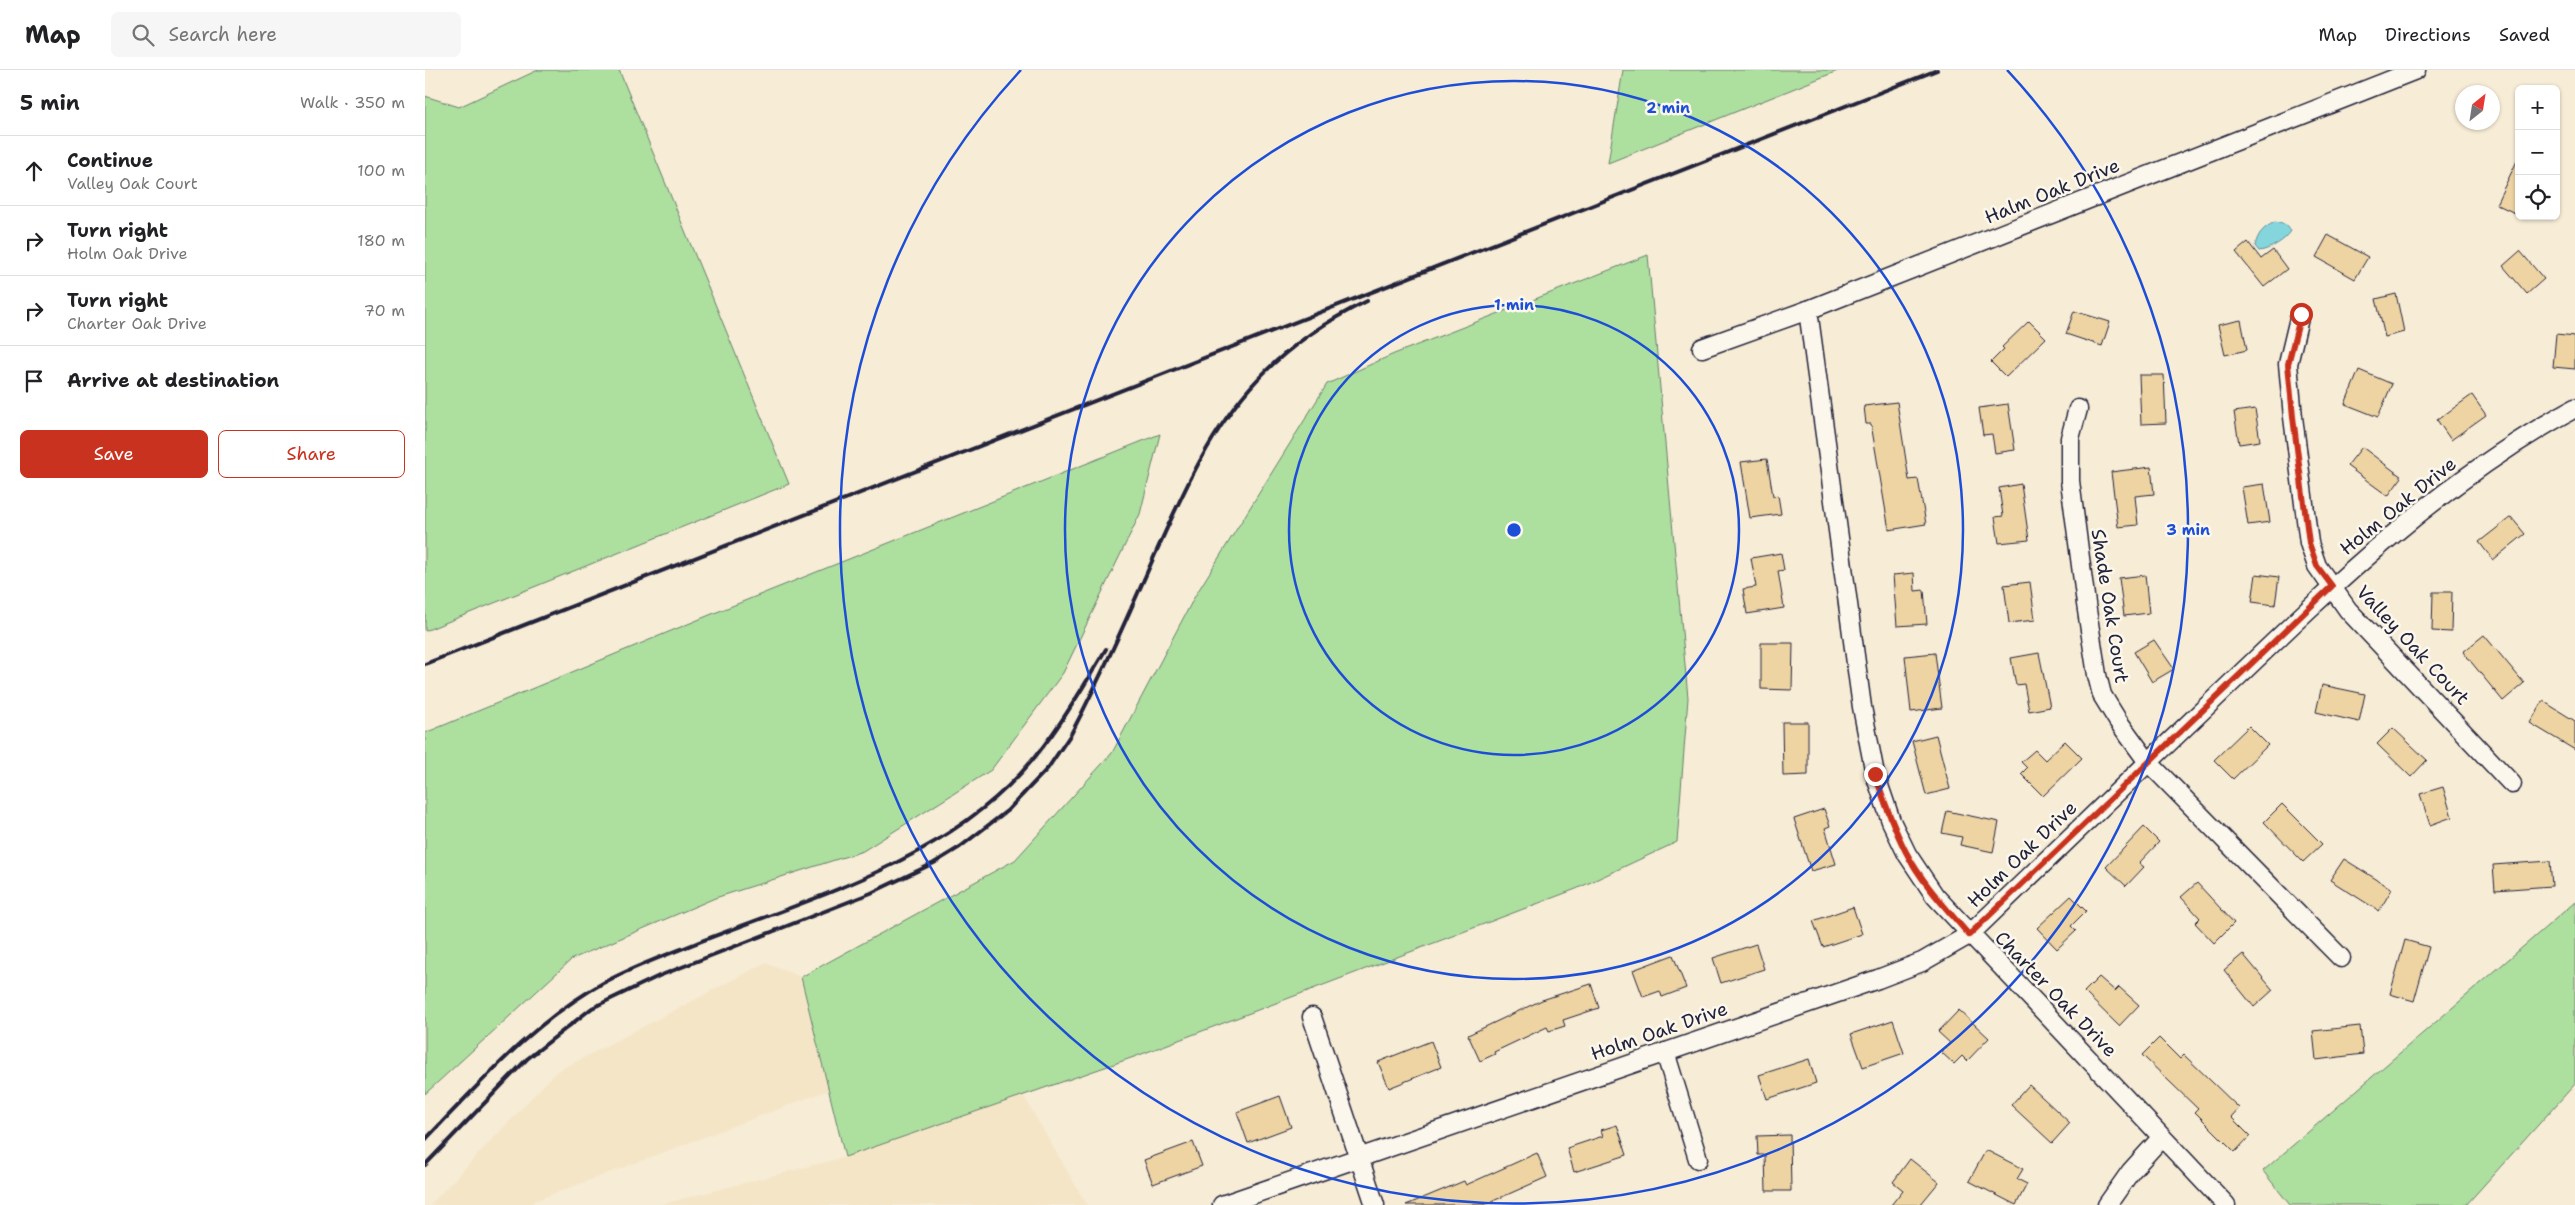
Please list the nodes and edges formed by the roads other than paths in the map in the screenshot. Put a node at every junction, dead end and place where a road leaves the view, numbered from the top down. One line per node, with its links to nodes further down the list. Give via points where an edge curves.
1 (2416, 70): 2 (street, Halm Oak Drive)
2 (1807, 310): 4 (street, Halm Oak Drive); 10 (street, Charter Oak Drive, via 1862,707 1875,774 1891,821 1907,854 1935,896)
3 (2301, 314): 7 (street, Valley Oak Court, via 2288,364 2293,417 2309,543 2317,566)
4 (1702, 348)
5 (2575, 408): 7 (street, Holm Oak Drive, via 2439,496)
6 (2078, 409): 8 (street, Shade Oak Court, via 2072,426 2070,481 2097,675 2102,695)
7 (2332, 586): 8 (street, Holm Oak Drive); 9 (street, Valley Oak Court, via 2348,610)
8 (2148, 762): 10 (street, Holm Oak Drive); 11 (street, Shade Oak Court)
9 (2512, 784)
10 (1969, 935): 13 (street, Holm Oak Drive, via 1904,969); 14 (street, Charter Oak Drive)
11 (2341, 958)
12 (1312, 1017): 15 (street)
13 (1665, 1052): 15 (street, Holm Oak Drive); 16 (street)
14 (2163, 1137): 19 (street); 20 (street, Charter Oak Drive)
15 (1358, 1159): 17 (street, Holm Oak Drive); 18 (street)
16 (1698, 1159)
17 (1222, 1205)
18 (1375, 1205)
19 (2107, 1205)
20 (2226, 1205)

